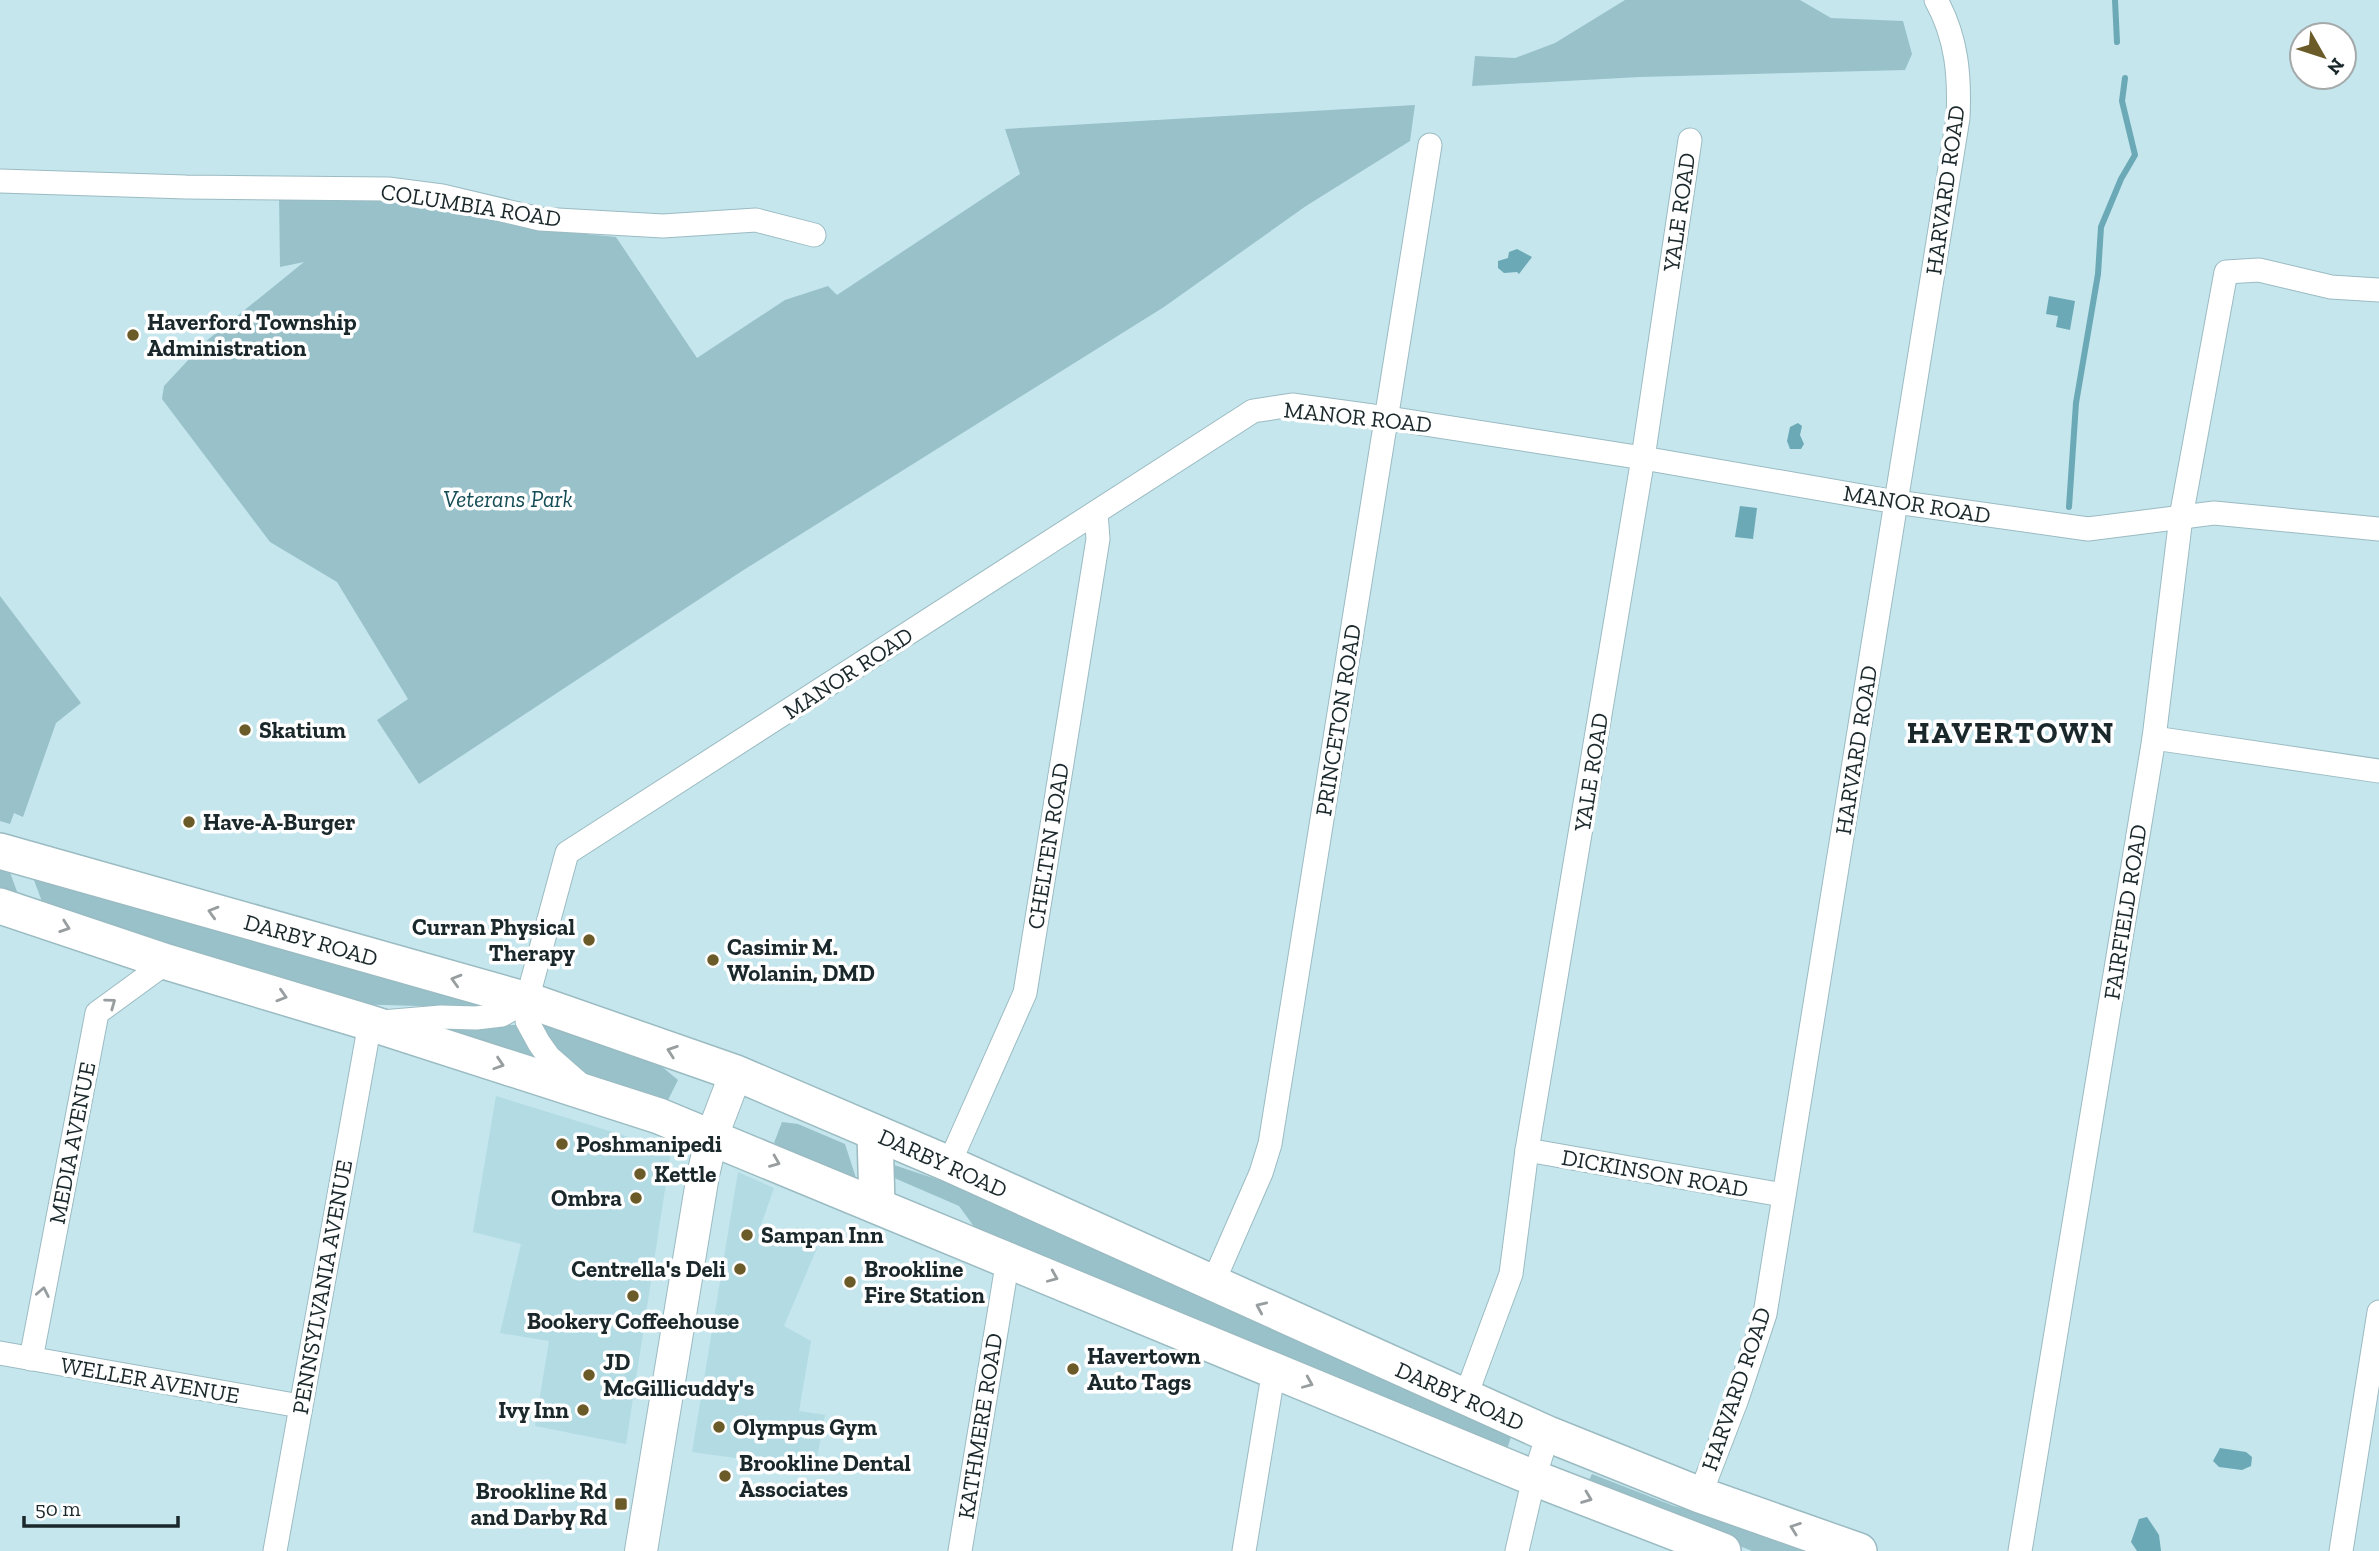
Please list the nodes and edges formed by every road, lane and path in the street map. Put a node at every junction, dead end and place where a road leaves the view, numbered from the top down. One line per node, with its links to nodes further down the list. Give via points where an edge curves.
1 (1936, 0): 9 (street, HARVARD ROAD, via 1955,50 1960,83 1958,118)
2 (1690, 140): 8 (street, YALE ROAD)
3 (1430, 145): 7 (street, PRINCETON ROAD)
4 (0, 181): 5 (street, COLUMBIA ROAD, via 388,188 540,219 663,226 756,220)
5 (814, 235)
6 (2379, 290): 11 (street, FAIRFIELD ROAD, via 2331,287 2259,270 2226,272)
7 (1387, 418): 8 (street, MANOR ROAD); 10 (street, MANOR ROAD, via 1292,405 1253,411); 29 (street, PRINCETON ROAD, via 1270,1144)
8 (1643, 458): 9 (street, MANOR ROAD); 24 (street, YALE ROAD)
9 (1896, 502): 11 (street, MANOR ROAD, via 2088,529); 26 (street, HARVARD ROAD)
10 (1096, 513): 18 (street, MANOR ROAD, via 567,853); 25 (street, CHELTEN ROAD, via 1098,539 1025,993)
11 (2181, 517): 12 (street, MANOR ROAD, via 2214,513); 13 (street, FAIRFIELD ROAD)
12 (2379, 529)
13 (2154, 738): 14 (street); 46 (street, FAIRFIELD ROAD)
14 (2379, 771)
15 (0, 851): 18 (main road, DARBY ROAD, one-way to 15)
16 (0, 906): 17 (main road, DARBY ROAD, one-way to 17)
17 (167, 962): 19 (main road, DARBY ROAD, one-way to 19); 32 (street, MEDIA AVENUE, one-way to 17, via 97,1013)
18 (527, 1000): 19 (street, via 502,1015); 20 (main road, DARBY ROAD, one-way to 18); 21 (street, MANOR ROAD, via 527,1021 549,1057)
19 (370, 1023): 21 (main road, DARBY ROAD, one-way to 21); 35 (street, PENNSYLVANIA AVENUE)
20 (736, 1073): 22 (main road, DARBY ROAD); 23 (street)
21 (597, 1095): 23 (main road, DARBY ROAD)
22 (875, 1133): 25 (main road, DARBY ROAD); 27 (main road)
23 (712, 1136): 27 (main road, DARBY ROAD, one-way to 27); 40 (street)
24 (1527, 1150): 26 (street, DICKINSON ROAD); 34 (street, YALE ROAD, via 1511,1274)
25 (948, 1164): 29 (main road, DARBY ROAD)
26 (1783, 1195): 38 (street, HARVARD ROAD, via 1765,1314)
27 (877, 1205): 28 (main road, DARBY ROAD)
28 (1008, 1259): 33 (main road, DARBY ROAD, one-way to 33); 41 (street, KATHMERE ROAD)
29 (1212, 1285): 34 (main road, DARBY ROAD, one-way to 29)
30 (2379, 1312): 47 (street)
31 (0, 1353): 32 (street, WELLER AVENUE)
32 (30, 1359): 35 (street, WELLER AVENUE)
33 (1274, 1369): 37 (main road, DARBY ROAD, one-way to 37); 42 (street)
34 (1465, 1398): 36 (main road, DARBY ROAD)
35 (300, 1406): 39 (street, PENNSYLVANIA AVENUE)
36 (1548, 1434): 37 (street); 38 (main road, DARBY ROAD)
37 (1534, 1478): 43 (street); 44 (main road, DARBY ROAD, one-way to 44)
38 (1700, 1494): 45 (main road, DARBY ROAD, one-way to 38)
39 (275, 1551)
40 (641, 1551)
41 (960, 1551)
42 (1244, 1551)
43 (1517, 1551)
44 (1723, 1551)
45 (1859, 1551)
46 (2020, 1551)
47 (2342, 1551)

